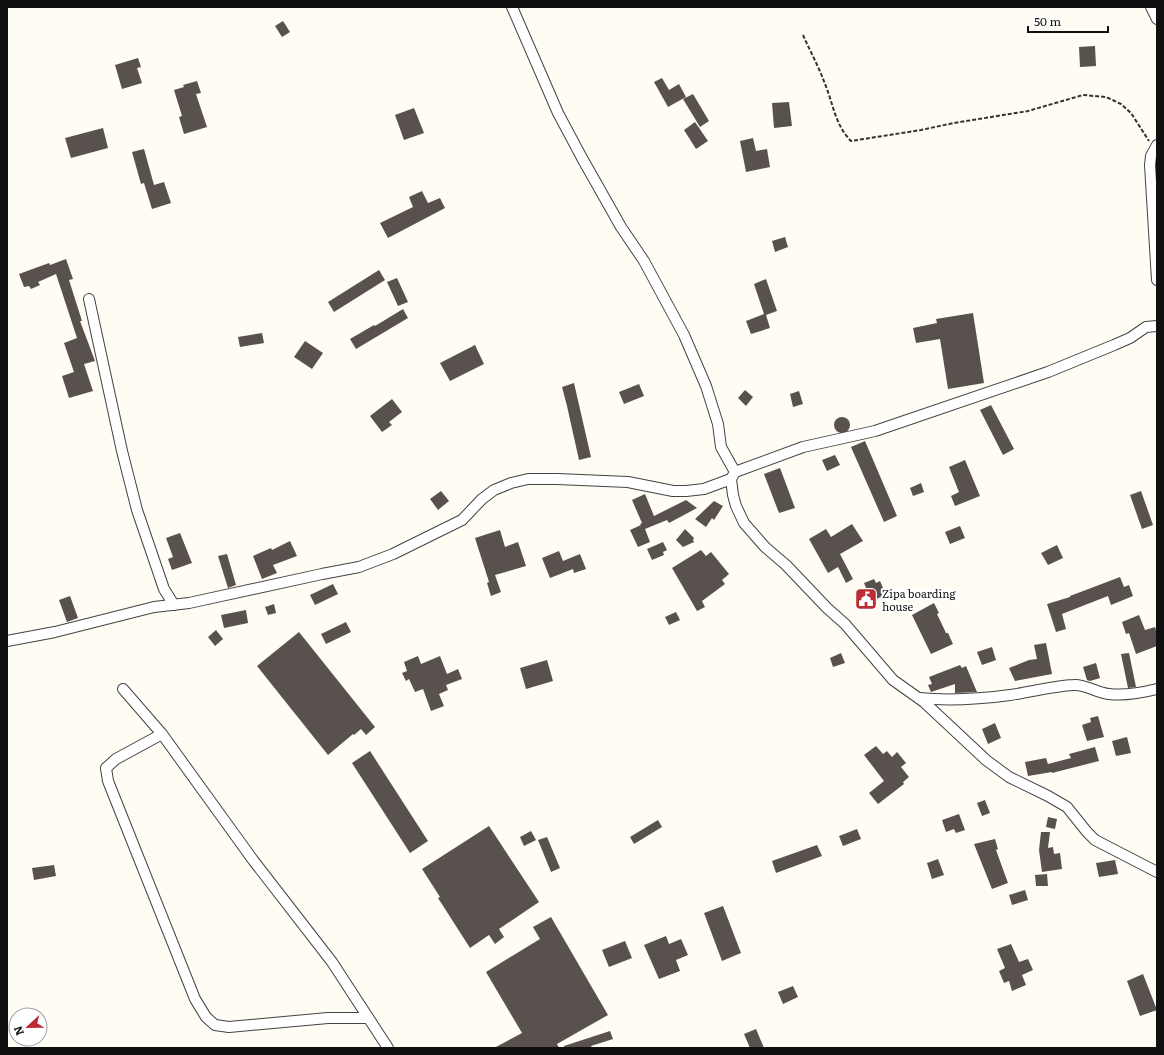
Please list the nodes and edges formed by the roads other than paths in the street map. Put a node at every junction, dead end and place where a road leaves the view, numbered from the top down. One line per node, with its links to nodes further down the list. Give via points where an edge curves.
1 (512, 7): 8 (street, via 558,113 684,334 706,386 722,447)
2 (1151, 7): 3 (street)
3 (1157, 19)
4 (1156, 146): 5 (street, via 1150,165)
5 (1157, 280)
6 (89, 299): 9 (street, via 137,510 164,589)
7 (1157, 326): 8 (street, via 1146,327 1120,342 1048,372 875,432 803,447)
8 (733, 476): 9 (street, via 704,489 686,491 620,482 528,479 494,490 462,520 393,554 359,567); 13 (street, via 736,506 744,523 765,547 845,624 894,680)
9 (174, 605): 10 (street, via 154,607 55,632)
10 (7, 641)
11 (123, 689): 14 (street)
12 (1157, 689): 13 (street, via 1137,694 1108,694 1076,685 967,700)
13 (919, 698): 15 (street, via 986,760 1009,777 1067,807 1095,840)
14 (162, 734): 16 (street, via 253,860 332,962); 16 (street, via 116,759 106,768 108,781 195,999 206,1017 215,1025 229,1027 328,1018)
15 (1157, 872)
16 (368, 1018): 17 (street)
17 (388, 1048)

